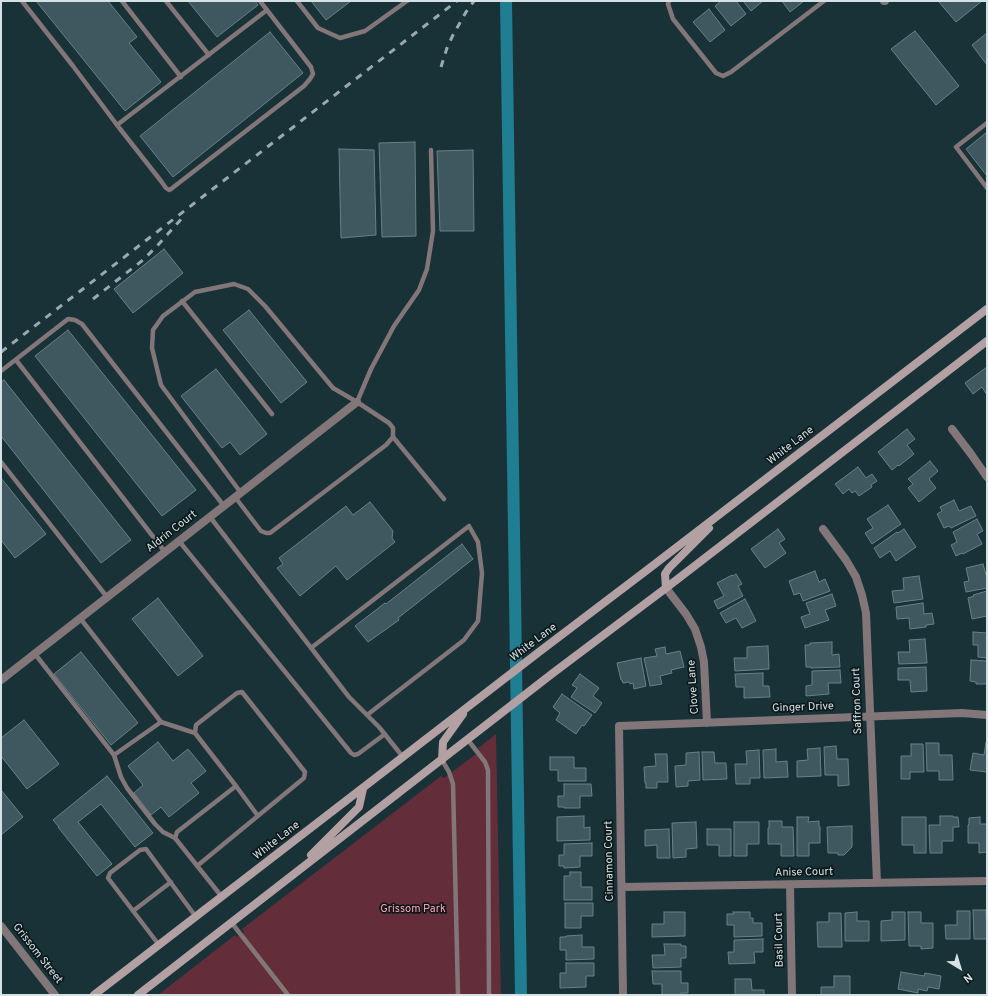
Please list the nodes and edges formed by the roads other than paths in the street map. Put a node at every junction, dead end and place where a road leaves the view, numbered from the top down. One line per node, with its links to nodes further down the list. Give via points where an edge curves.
1 (22, 1): 15 (lane)
2 (122, 1): 13 (lane)
3 (166, 1): 12 (lane)
4 (260, 1): 11 (lane)
5 (297, 1): 6 (lane, via 318,28 340,38 365,31)
6 (407, 1)
7 (669, 1): 8 (lane, via 673,19 716,73 723,76)
8 (824, 1)
9 (880, 1): 10 (lane)
10 (885, 1)
11 (267, 10): 12 (lane); 15 (lane, via 311,67 313,74 304,86 177,184 169,190 166,188)
12 (209, 55): 13 (lane)
13 (181, 77): 15 (lane)
14 (987, 123): 17 (lane, via 956,147)
15 (117, 125)
16 (431, 150): 23 (lane, via 433,231 427,269 419,290 394,326 371,369)
17 (987, 188)
18 (182, 301): 23 (lane, via 195,292 234,284 248,289 333,388); 24 (lane); 29 (lane, via 163,316 153,330 152,348 161,385)
19 (987, 309): 31 (main road, White Lane)
20 (987, 341): 37 (main road)
21 (16, 360): 22 (lane); 32 (lane, via 68,319 82,324); 36 (lane)
22 (1, 371)
23 (357, 402): 26 (lane, via 389,423 393,428); 29 (street, Aldrin Court)
24 (272, 414)
25 (952, 429): 28 (street)
26 (393, 437): 29 (lane, via 270,533 261,531); 30 (lane)
27 (1, 462): 38 (lane)
28 (987, 477)
29 (238, 495): 32 (street, Aldrin Court)
30 (444, 499)
31 (735, 503): 37 (main road, via 669,568 666,574); 43 (main road, White Lane)
32 (224, 506): 33 (street, Aldrin Court)
33 (210, 517): 35 (street, Aldrin Court); 40 (lane)
34 (823, 529): 46 (street, Saffron Court, via 846,560 856,577 862,595 866,613)
35 (180, 541): 36 (street, Aldrin Court); 51 (lane, via 354,756)
36 (165, 552): 38 (street, Aldrin Court)
37 (666, 588): 48 (street, Clove Lane, via 695,629 701,647); 52 (main road)
38 (107, 597): 39 (street, Aldrin Court)
39 (80, 618): 41 (street, Aldrin Court); 47 (lane)
40 (311, 648): 44 (lane, via 349,697); 44 (lane, via 469,526 478,542 482,573 478,621 464,640)
41 (35, 654): 42 (street, Aldrin Court); 53 (lane)
42 (1, 680)
43 (468, 706): 54 (main road, White Lane); 55 (main road, via 443,742)
44 (367, 715): 51 (lane)
45 (987, 715): 46 (street, Ginger Drive, via 962,713)
46 (870, 716): 48 (street, Ginger Drive); 64 (street, Saffron Court)
47 (161, 722): 50 (lane); 53 (lane)
48 (707, 723): 49 (street, Ginger Drive)
49 (619, 726): 66 (street, Cinnamon Court)
50 (195, 733): 56 (lane); 58 (lane, via 196,725 237,693 242,692 306,772 304,778)
51 (384, 734): 54 (lane)
52 (468, 740): 55 (main road); 78 (lane, via 488,770)
53 (114, 755): 59 (lane, via 126,788 155,824)
54 (403, 757): 57 (main road, White Lane)
55 (442, 760): 61 (main road); 77 (lane, via 453,784)
56 (236, 786): 58 (lane); 59 (lane, via 177,832)
57 (363, 789): 61 (main road, via 359,807); 67 (main road, White Lane)
58 (258, 816): 60 (lane)
59 (175, 838): 60 (lane)
60 (197, 866): 67 (lane)
61 (288, 879): 70 (main road)
62 (987, 881): 64 (street, Anise Court)
63 (171, 882): 68 (lane); 68 (lane, via 146,849 140,850 110,873 108,878); 69 (lane)
64 (877, 883): 65 (street, Anise Court)
65 (790, 884): 66 (street, Anise Court); 80 (street, Basil Court)
66 (622, 887): 79 (street, Cinnamon Court)
67 (222, 897): 69 (main road, White Lane)
68 (133, 911): 72 (lane)
69 (196, 917): 72 (main road, White Lane)
70 (231, 922): 75 (main road); 76 (lane)
71 (1, 926): 73 (street, Grissom Street)
72 (159, 945): 74 (main road, White Lane)
73 (55, 995)
74 (94, 995)
75 (138, 995)
76 (288, 995)
77 (458, 995)
78 (489, 995)
79 (623, 995)
80 (792, 995)

